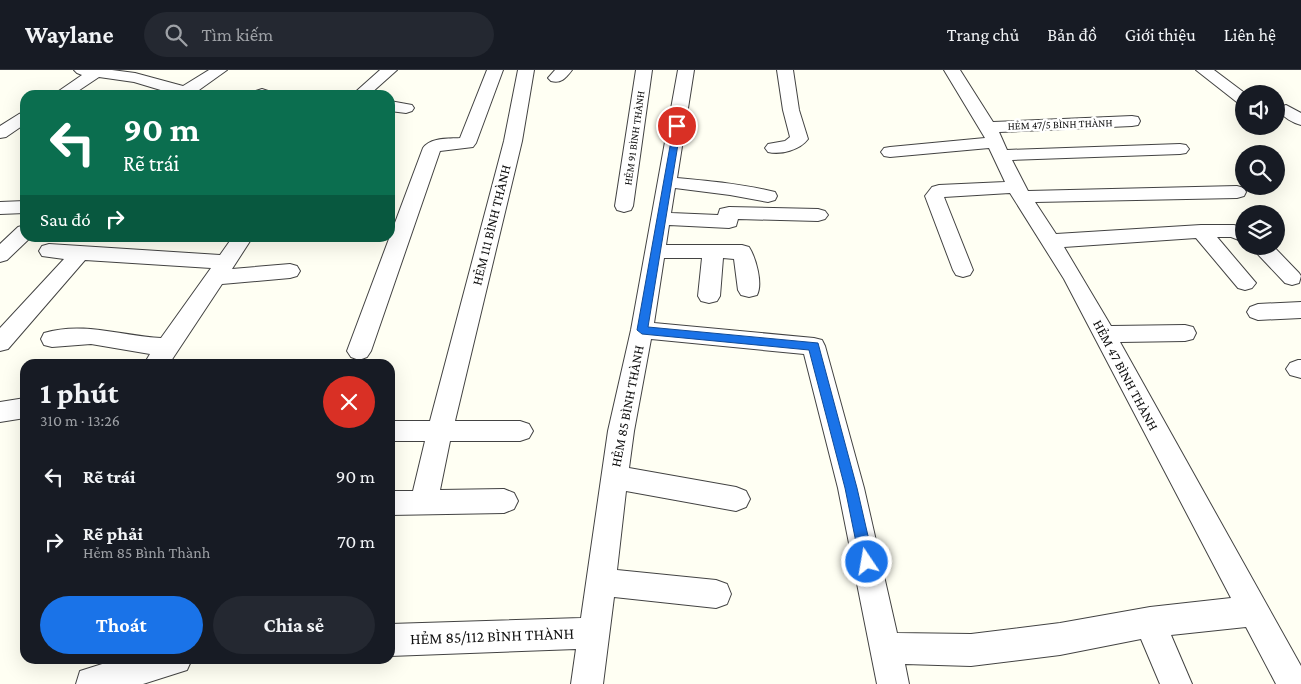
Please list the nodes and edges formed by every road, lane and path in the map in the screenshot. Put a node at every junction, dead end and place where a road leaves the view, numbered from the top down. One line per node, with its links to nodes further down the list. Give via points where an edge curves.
1 (218, 70): 13 (street)
2 (389, 70): 14 (street)
3 (495, 70): 60 (street, via 467,143 442,144 432,148)
4 (526, 70): 65 (street, HẺM 111 BÌNH THÀNH, via 513,141)
5 (644, 70): 29 (street, HẺM 91 BÌNH THÀNH)
6 (686, 70): 25 (street, HẺM 85 BÌNH THÀNH)
7 (785, 70): 22 (street, via 799,140)
8 (952, 70): 21 (street, HẺM 47 BÌNH THÀNH)
9 (1204, 70): 15 (street)
10 (90, 71): 11 (street); 12 (street, via 135,78)
11 (67, 90)
12 (173, 90)
13 (188, 90)
14 (366, 90)
15 (1235, 93)
16 (1286, 110): 19 (street)
17 (20, 120): 20 (street)
18 (1132, 120): 21 (street, HẺM 47/5 BÌNH THÀNH)
19 (1301, 120)
20 (0, 133)
21 (995, 141): 23 (street); 24 (street); 26 (street, HẺM 47 BÌNH THÀNH)
22 (774, 148)
23 (1180, 148)
24 (890, 152)
25 (667, 182): 28 (street); 33 (street, HẺM 85 BÌNH THÀNH)
26 (1020, 192): 27 (street); 38 (street, HẺM 47 BÌNH THÀNH); 47 (street, via 939,191 934,196)
27 (1235, 192)
28 (768, 196)
29 (624, 206)
30 (20, 207): 31 (street)
31 (0, 208)
32 (818, 215): 34 (street, via 729,213)
33 (661, 219): 34 (street); 41 (street, HẺM 85 BÌNH THÀNH)
34 (729, 222): 42 (street)
35 (1201, 231): 36 (street); 38 (street); 50 (street)
36 (1235, 232)
37 (20, 236): 45 (street)
38 (1052, 241): 57 (street, HẺM 47 BÌNH THÀNH)
39 (239, 242): 46 (street)
40 (49, 251): 43 (street)
41 (656, 251): 42 (street); 55 (street, HẺM 85 BÌNH THÀNH)
42 (721, 252): 51 (street, via 742,252); 52 (street)
43 (80, 253): 46 (street); 59 (street)
44 (1270, 255): 49 (street)
45 (0, 256)
46 (220, 270): 48 (street); 61 (street)
47 (963, 270)
48 (290, 271)
49 (1292, 278)
50 (1245, 283)
51 (749, 290)
52 (709, 296)
53 (1301, 310): 54 (street)
54 (1258, 312)
55 (642, 330): 67 (street, HẺM 85 BÌNH THÀNH); 78 (street, via 814,346 851,488)
56 (1185, 333): 57 (street)
57 (1103, 334): 74 (street, HẺM 47 BÌNH THÀNH)
58 (52, 339): 61 (street, via 90,336 138,345)
59 (0, 343)
60 (359, 351)
61 (162, 355)
62 (20, 409): 63 (street)
63 (0, 412)
64 (395, 431): 65 (street)
65 (440, 431): 66 (street); 70 (street)
66 (520, 431)
67 (614, 477): 68 (street); 72 (street, HẺM 85 BÌNH THÀNH)
68 (736, 499)
69 (504, 501): 70 (street)
70 (424, 502): 71 (street)
71 (395, 503)
72 (600, 582): 73 (street); 76 (street, HẺM 85 BÌNH THÀNH)
73 (716, 594)
74 (1253, 611): 75 (street); 84 (street, HẺM 47 BÌNH THÀNH)
75 (1150, 622): 78 (street, via 1060,639 971,650); 83 (street)
76 (594, 632): 77 (street, HẺM 85/112 BÌNH THÀNH); 81 (street, HẺM 85 BÌNH THÀNH)
77 (395, 640)
78 (885, 648): 82 (street)
79 (158, 664): 80 (street)
80 (91, 682)
81 (588, 684)
82 (893, 684)
83 (1176, 684)
84 (1293, 684)

